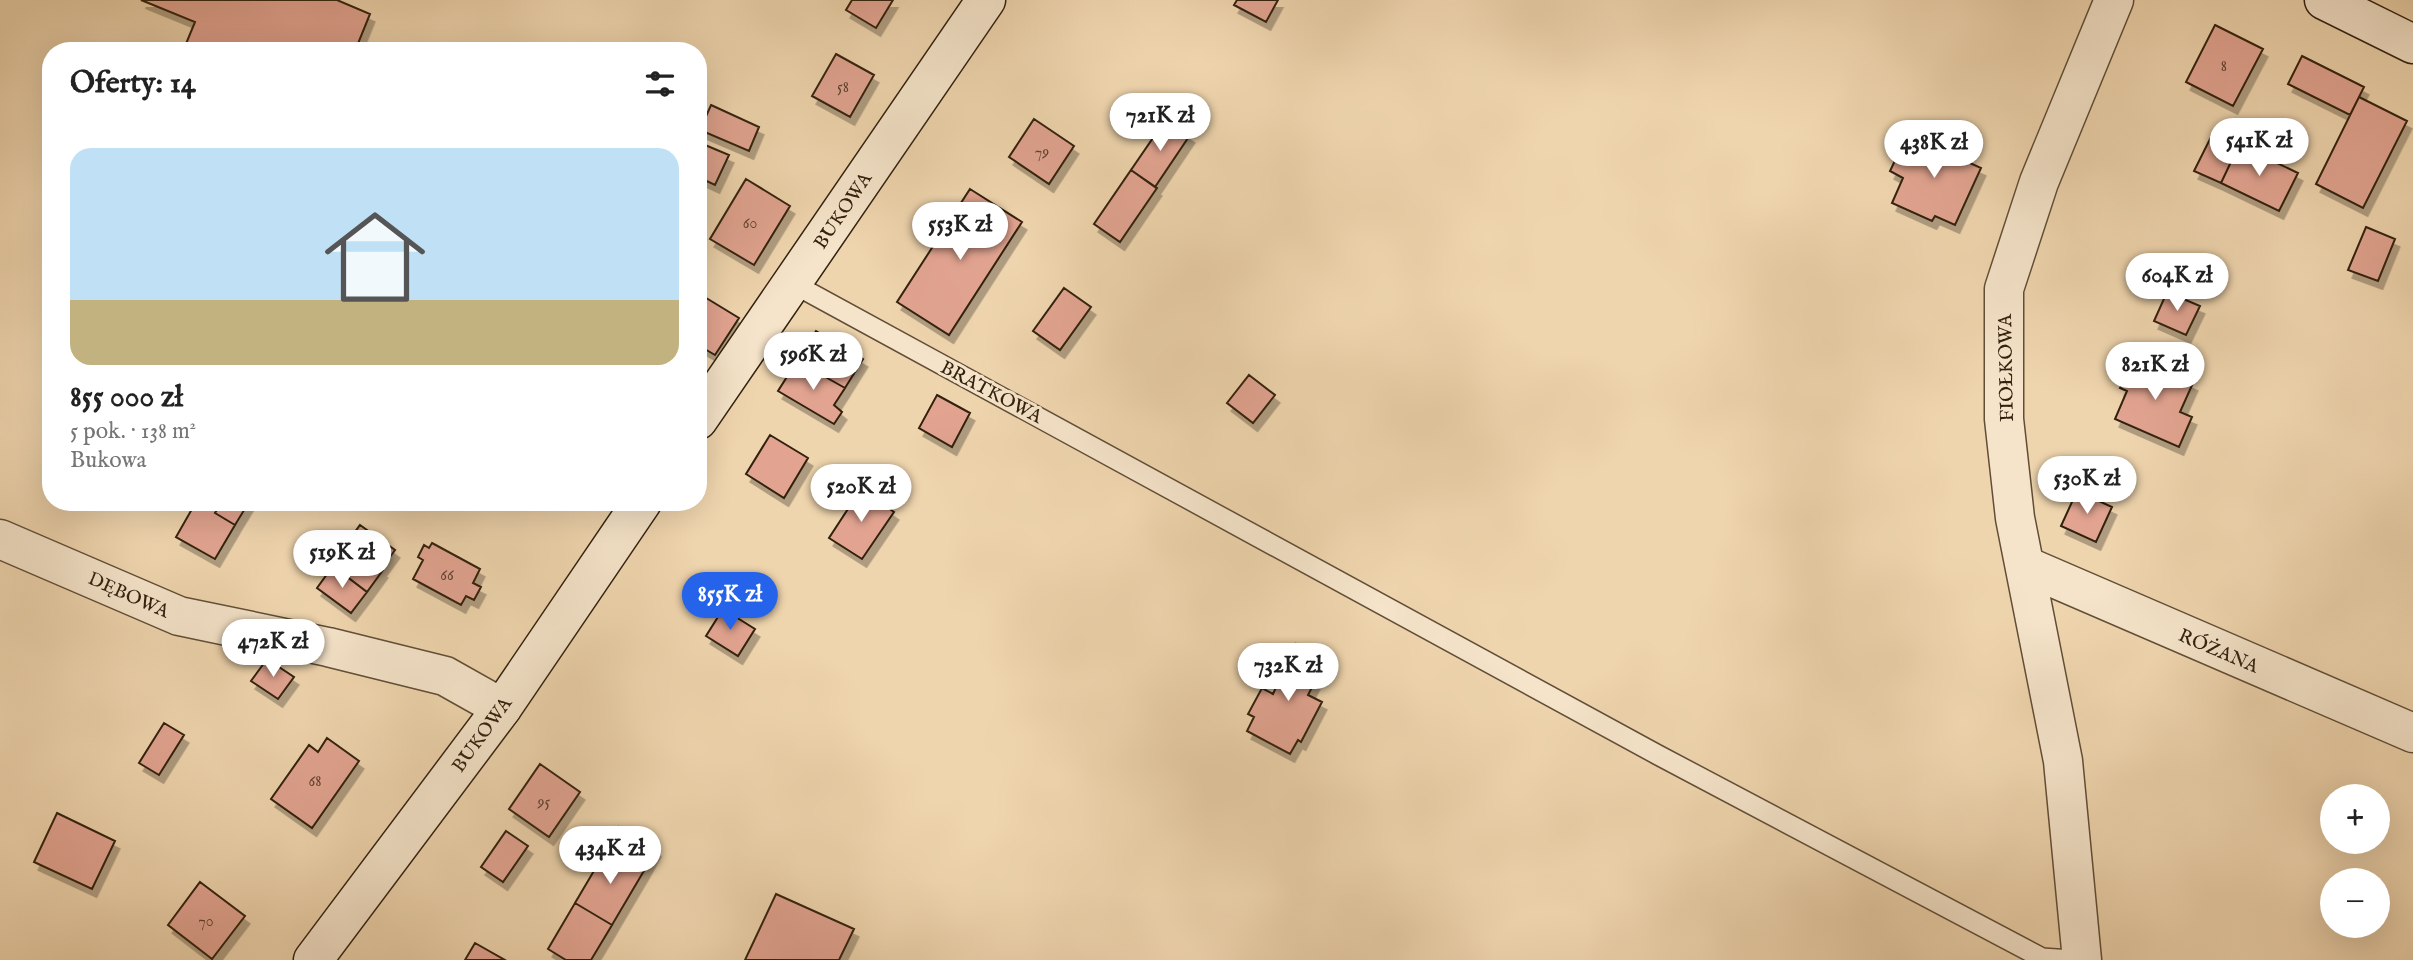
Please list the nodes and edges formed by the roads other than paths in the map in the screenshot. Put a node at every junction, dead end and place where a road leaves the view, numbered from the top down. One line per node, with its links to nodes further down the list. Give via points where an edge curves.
1 (986, 0): 5 (street, BUKOWA)
2 (2115, 0): 9 (street, FIOŁKOWA, via 2039,182 2004,289 2004,419 2015,518)
3 (2324, 0): 4 (street)
4 (2413, 44)
5 (792, 284): 6 (street, BUKOWA); 13 (lane, BRATKOWA, via 1658,755 2042,958)
6 (707, 407)
7 (636, 511): 10 (street, BUKOWA)
8 (0, 540): 10 (street, DĘBOWA, via 179,616 445,676)
9 (2026, 566): 11 (street, RÓŻANA); 14 (street, FIOŁKOWA, via 2063,761)
10 (502, 708): 12 (street, BUKOWA)
11 (2413, 733)
12 (313, 960)
13 (2072, 960)
14 (2082, 960)

